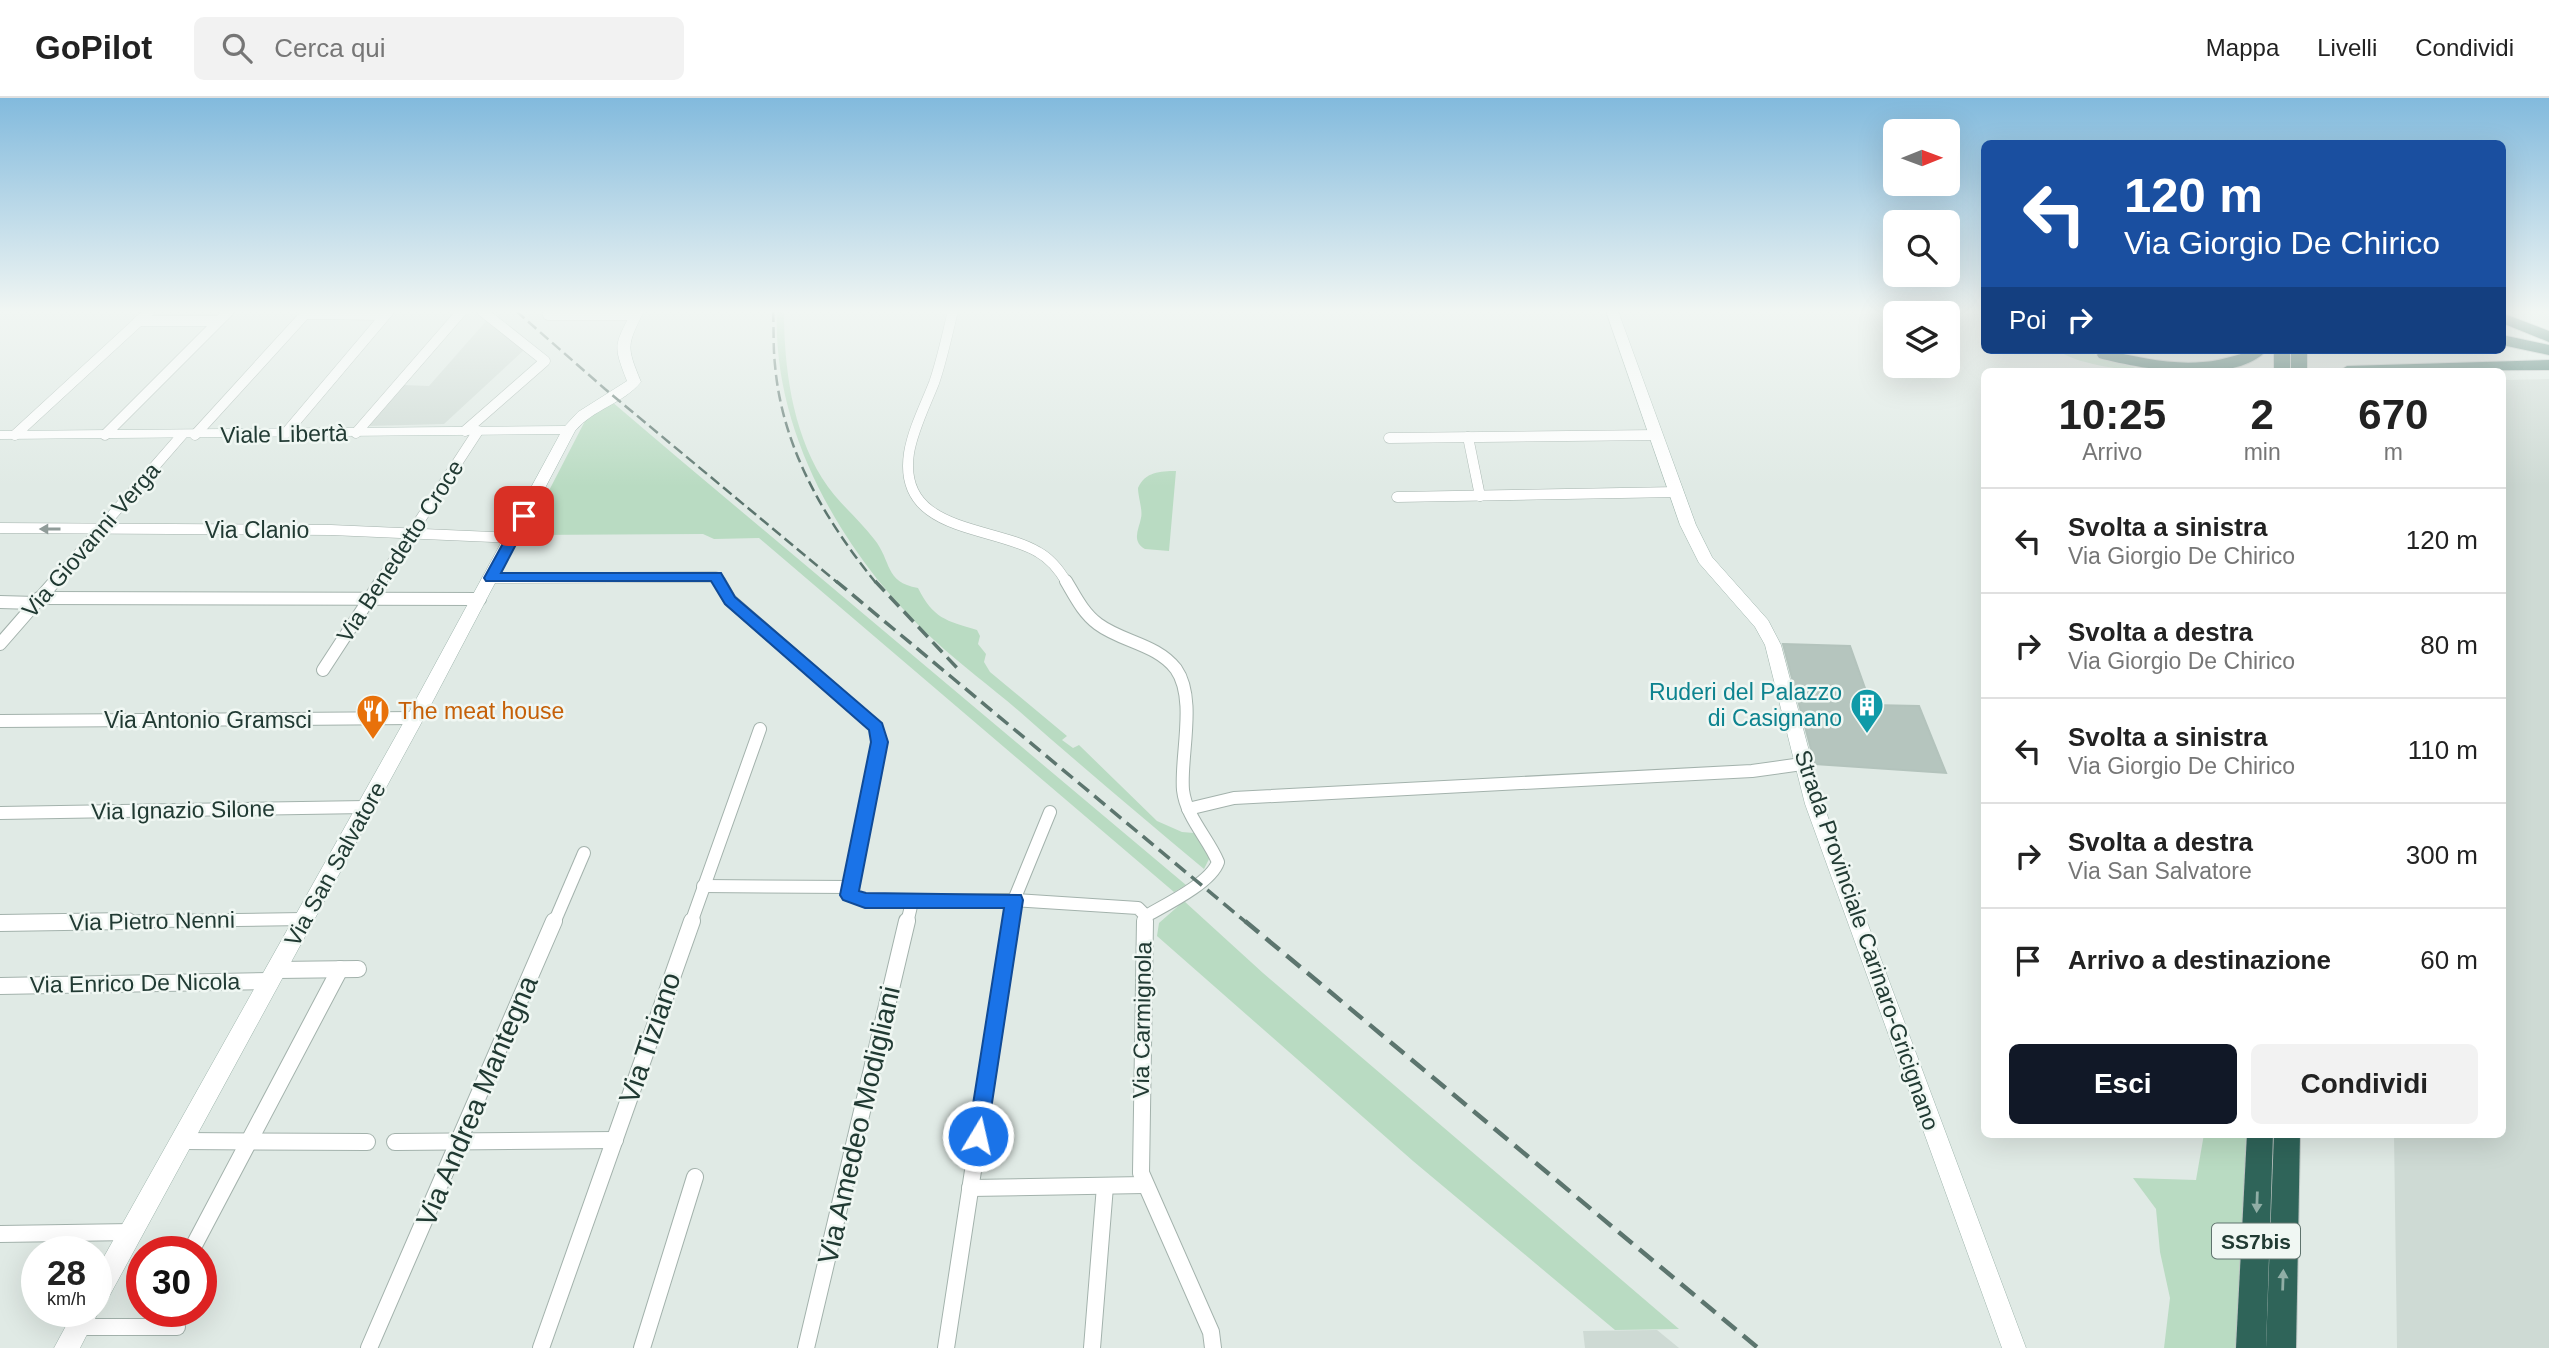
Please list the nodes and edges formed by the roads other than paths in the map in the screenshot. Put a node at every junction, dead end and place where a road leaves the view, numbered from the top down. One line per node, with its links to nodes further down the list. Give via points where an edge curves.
1 (82, 369): 15 (street)
2 (170, 369): 16 (street)
3 (252, 369): 17 (street, Via Giovanni Verga)
4 (340, 369): 14 (street)
5 (411, 369): 13 (street)
6 (536, 369): 12 (street)
7 (629, 369): 11 (street, via 634,382 584,413)
8 (937, 369): 10 (street)
9 (1633, 369): 18 (street, Strada Provinciale Carinaro-Gricignano)
10 (919, 414): 40 (street, Via Carmignola, via 909,463 912,490 923,506 960,527 1039,552 1062,574 1097,623 1154,652 1177,671 1183,693 1183,783)
11 (569, 430): 12 (street, Viale Libertà); 27 (street, Via San Salvatore)
12 (472, 431): 13 (street, Viale Libertà); 26 (street, Via Benedetto Croce)
13 (356, 433): 14 (street, Viale Libertà)
14 (285, 434): 17 (street, Viale Libertà)
15 (7, 435): 16 (street, Viale Libertà)
16 (105, 435): 17 (street, Viale Libertà)
17 (189, 435): 25 (street, Via Giovanni Verga)
18 (1657, 435): 20 (street); 21 (street, Strada Provinciale Carinaro-Gricignano)
19 (1389, 438): 20 (street)
20 (1468, 438): 22 (street)
21 (1677, 492): 22 (street); 38 (street, Strada Provinciale Carinaro-Gricignano, via 1705,559 1762,624 1773,645)
22 (1480, 496): 23 (street)
23 (1397, 497)
24 (0, 528): 25 (street, Via Clanio, one-way to 24)
25 (99, 529): 26 (street, Via Clanio); 31 (street, Via Giovanni Verga)
26 (412, 533): 27 (street, Via Clanio); 29 (street, Via Benedetto Croce)
27 (513, 538): 28 (street, Via San Salvatore)
28 (491, 578): 30 (street, Via San Salvatore); 45 (street, via 716,577 730,600 876,727 880,742)
29 (369, 599): 30 (street); 31 (street); 34 (street, Via Benedetto Croce)
30 (480, 599): 35 (street, Via San Salvatore)
31 (37, 601): 32 (street); 33 (street, Via Giovanni Verga)
32 (0, 602)
33 (0, 644)
34 (323, 670)
35 (415, 718): 36 (street, Via Antonio Gramsci); 39 (street, Via San Salvatore)
36 (0, 722)
37 (760, 729): 44 (street, Via Tiziano)
38 (1802, 764): 40 (street, via 1752,771 1234,798); 80 (street, Strada Provinciale Carinaro-Gricignano)
39 (366, 807): 42 (street, Via Ignazio Silone); 49 (street, Via San Salvatore)
40 (1188, 809): 48 (street, Via Carmignola, via 1216,857 1216,868)
41 (1051, 811): 46 (street)
42 (0, 813)
43 (584, 853): 62 (street, Via Andrea Mantegna)
44 (703, 887): 45 (street); 57 (street, Via Tiziano)
45 (850, 887): 47 (street, via 849,895 865,901)
46 (1014, 900): 47 (street); 48 (street, via 1138,908); 66 (street)
47 (912, 902): 76 (street, Via Amedeo Modigliani)
48 (1146, 916): 64 (street, Via Carmignola, via 1140,1148)
49 (304, 919): 50 (street, Via Pietro Nenni); 53 (street, Via San Salvatore)
50 (0, 923)
51 (358, 969): 52 (street, Via Enrico De Nicola)
52 (340, 970): 53 (street, Via Enrico De Nicola); 59 (street)
53 (274, 975): 54 (street, Via Enrico De Nicola); 58 (street, Via San Salvatore)
54 (0, 986)
55 (2260, 1138): 81 (highway, SS7bis, one-way to 81)
56 (2287, 1138): 82 (highway, SS7bis, one-way to 56)
57 (615, 1140): 62 (street); 74 (street, Via Tiziano)
58 (182, 1141): 59 (street); 67 (street, Via San Salvatore)
59 (250, 1141): 60 (street); 69 (street)
60 (367, 1142)
61 (395, 1142): 62 (street)
62 (460, 1142): 73 (street, Via Andrea Mantegna)
63 (695, 1177): 75 (street)
64 (1144, 1185): 65 (street); 79 (street, Via Carmignola, via 1187,1275)
65 (1105, 1186): 66 (street); 78 (street)
66 (971, 1188): 77 (street)
67 (132, 1232): 68 (street); 70 (street, Via San Salvatore)
68 (0, 1234)
69 (199, 1236)
70 (112, 1267)
71 (150, 1327): 72 (street)
72 (77, 1328)
73 (369, 1348)
74 (541, 1348)
75 (642, 1348)
76 (806, 1348)
77 (946, 1348)
78 (1092, 1348)
79 (1213, 1348)
80 (2014, 1348)
81 (2251, 1348)
82 (2281, 1348)

